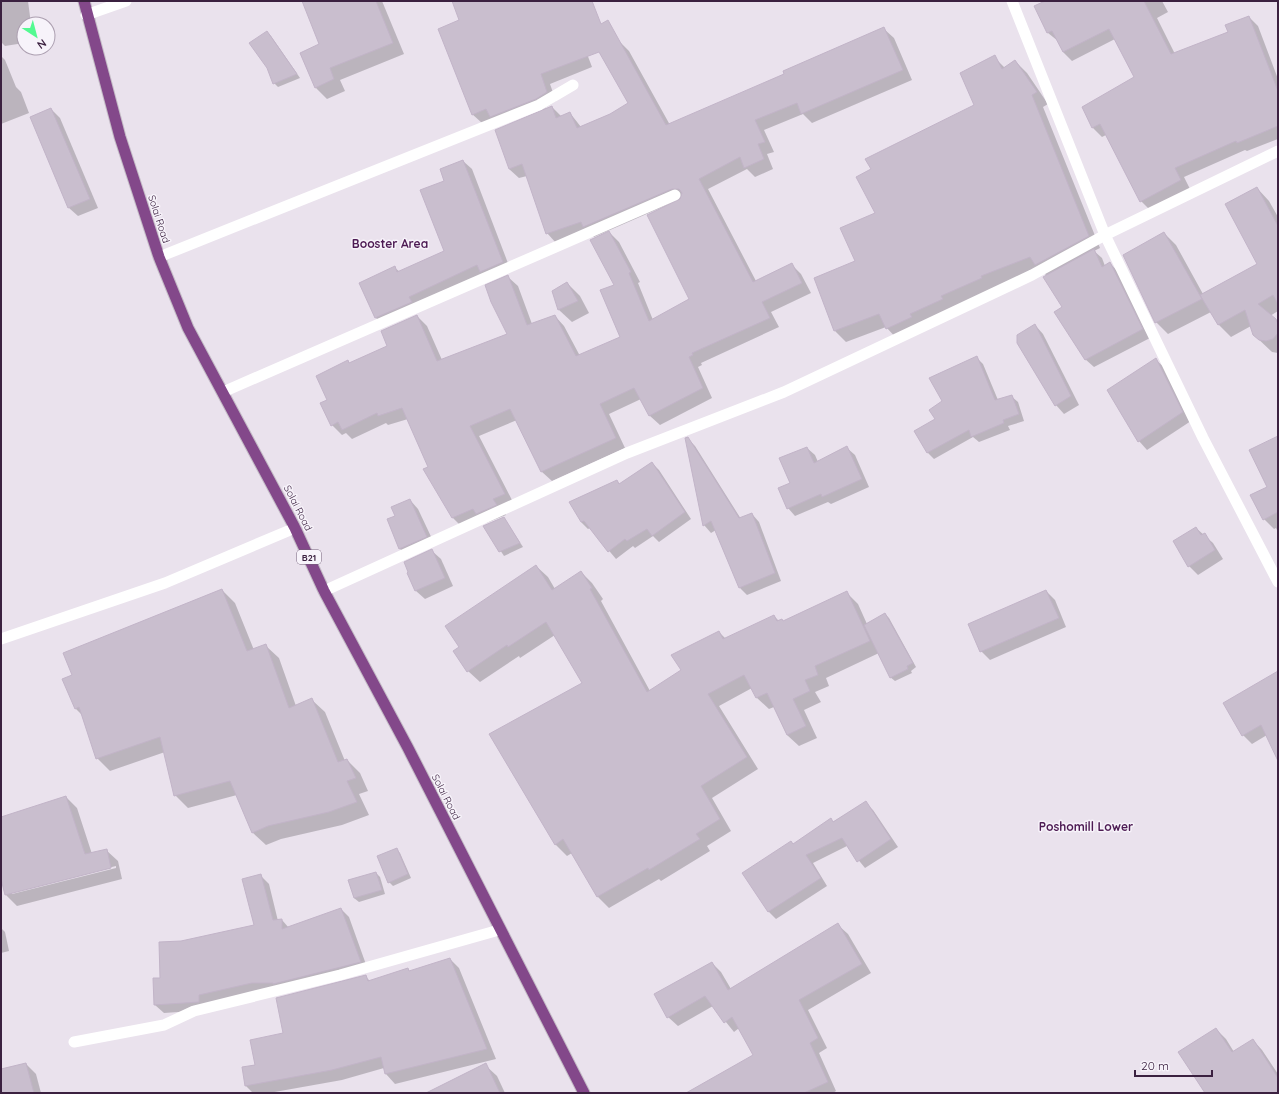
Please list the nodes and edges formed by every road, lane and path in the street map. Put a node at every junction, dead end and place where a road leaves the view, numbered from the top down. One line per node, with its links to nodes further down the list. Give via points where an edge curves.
1 (84, 1): 4 (highway, Solai Road / B21)
2 (126, 1): 4 (street)
3 (1012, 1): 8 (street)
4 (86, 15): 9 (highway, Solai Road / B21, via 120,137)
5 (573, 85): 9 (street, via 540,105)
6 (1278, 151): 8 (street)
7 (675, 196): 10 (street)
8 (1105, 235): 12 (street, via 1203,438); 13 (street, via 1032,275 784,392 627,453)
9 (159, 257): 10 (highway, Solai Road / B21, via 188,328)
10 (223, 392): 11 (highway, Solai Road / B21)
11 (295, 528): 13 (highway, Solai Road / B21); 14 (street, via 165,583)
12 (1278, 582)
13 (324, 591): 15 (highway, Solai Road / B21, via 408,748)
14 (1, 639)
15 (499, 930): 16 (street, via 340,975 194,1011 164,1024); 17 (highway, Solai Road / B21)
16 (74, 1042)
17 (584, 1093)

